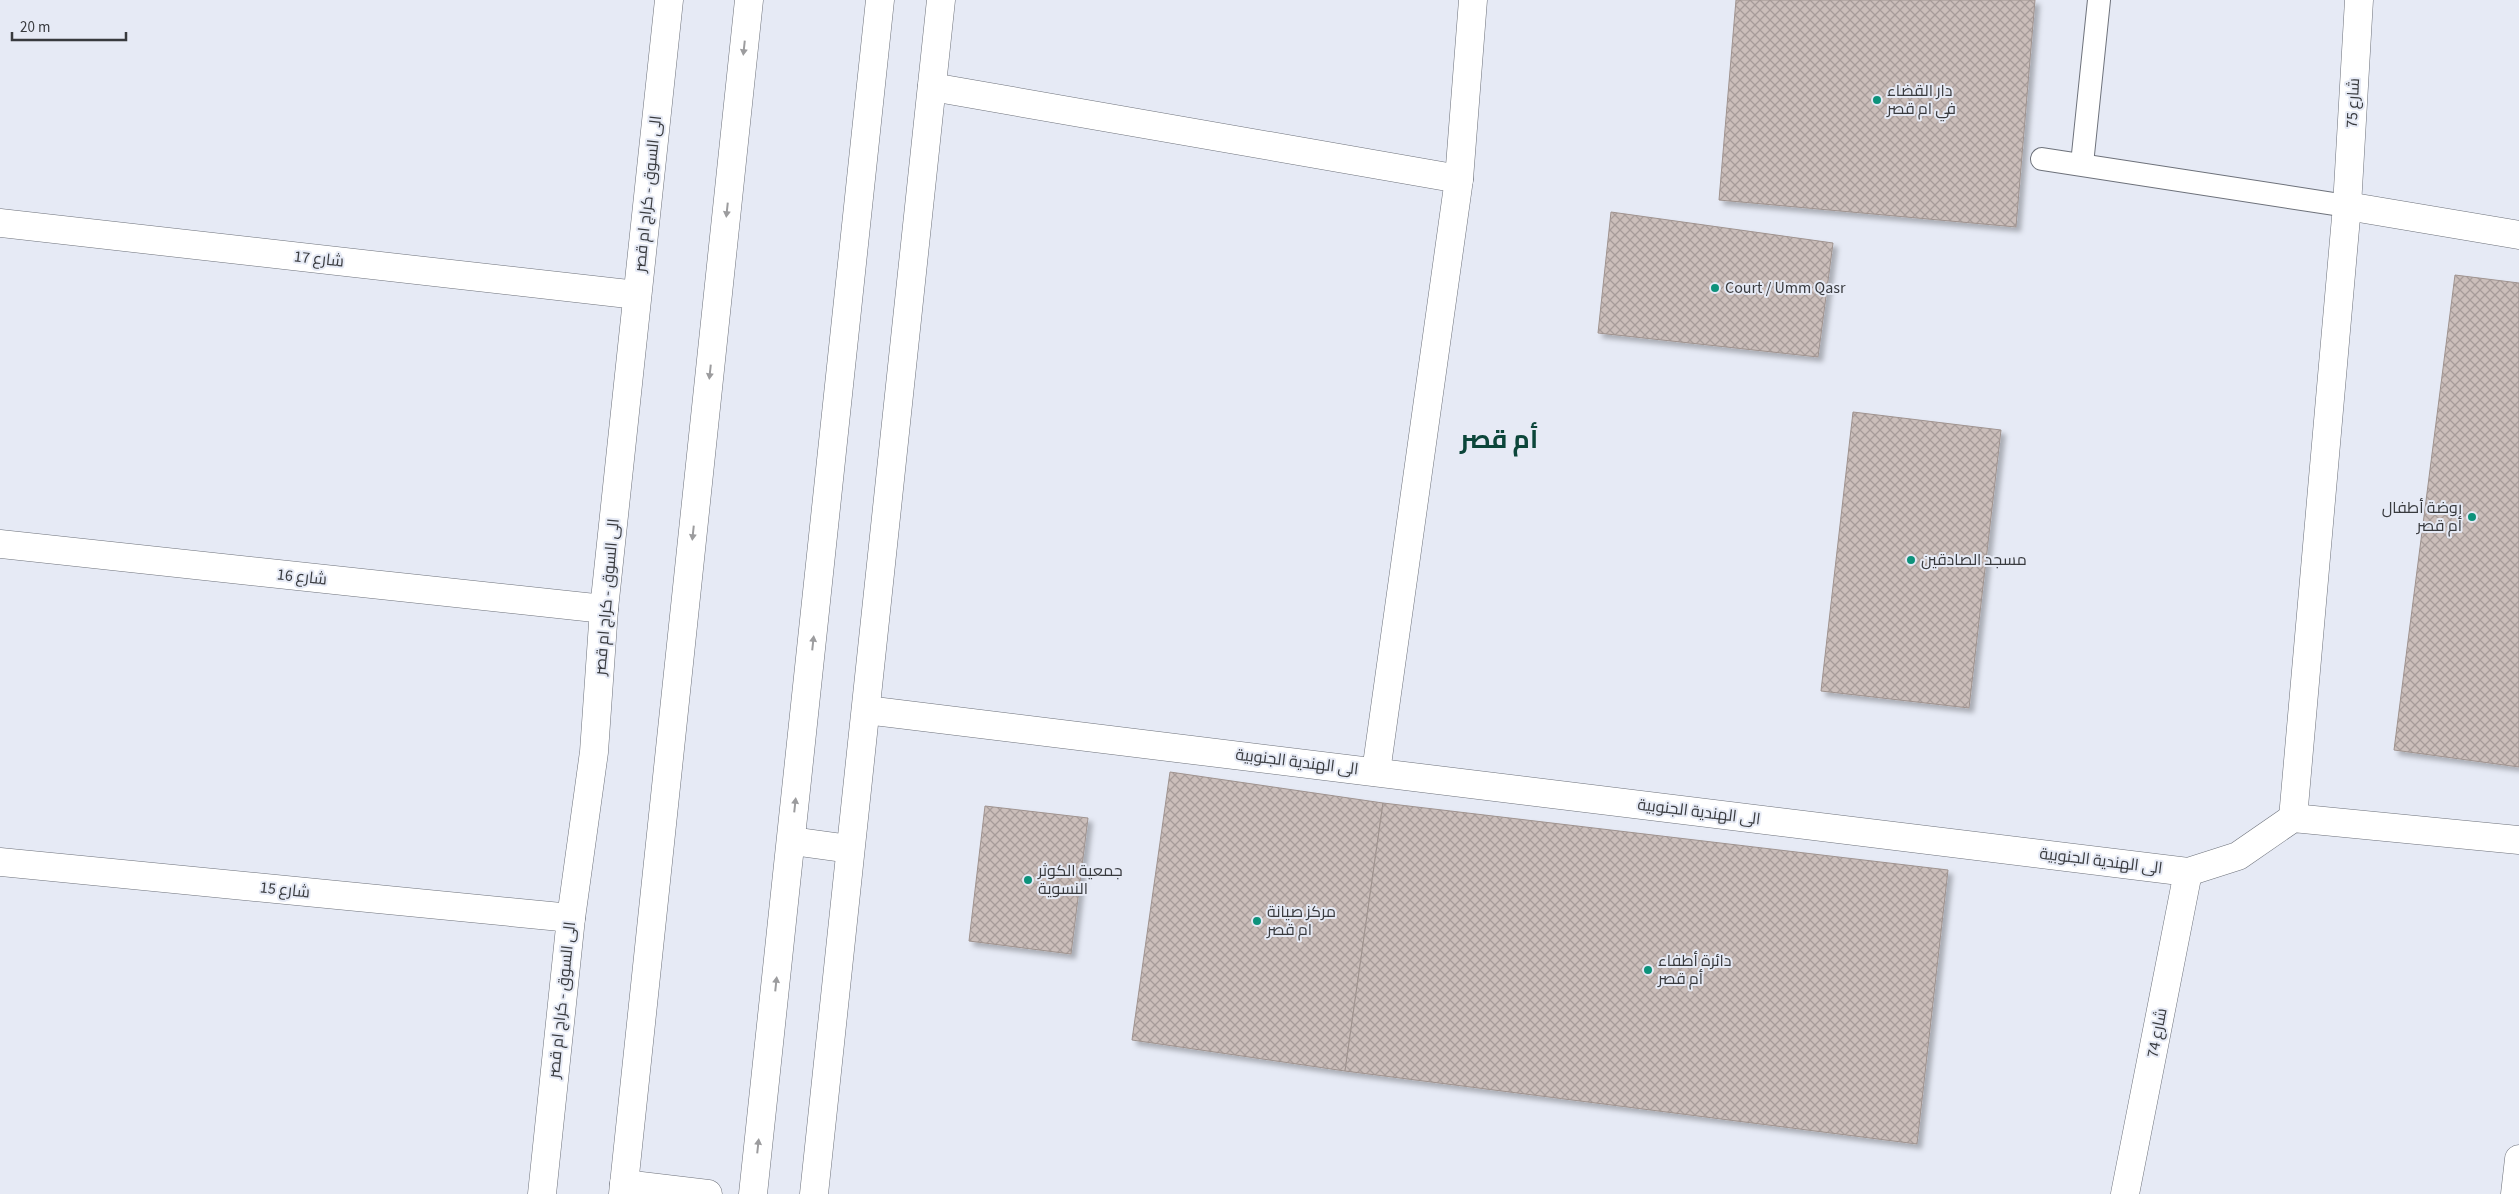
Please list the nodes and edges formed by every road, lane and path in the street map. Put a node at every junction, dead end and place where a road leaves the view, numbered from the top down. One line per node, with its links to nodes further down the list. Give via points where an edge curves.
1 (669, 0): 15 (street, الى السوق - كراج ام قصر)
2 (749, 0): 28 (street, one-way to 28)
3 (880, 0): 22 (street, one-way to 3)
4 (941, 0): 8 (street)
5 (1473, 0): 11 (street)
6 (2099, 0): 10 (lane)
7 (2358, 0): 12 (street, شارع 75)
8 (932, 87): 11 (street); 18 (street)
9 (2042, 159): 10 (lane)
10 (2082, 164): 12 (lane)
11 (1459, 179): 19 (street)
12 (2347, 206): 14 (street); 20 (street, شارع 75)
13 (0, 223): 15 (street, شارع 17)
14 (2519, 235)
15 (637, 295): 17 (street, الى السوق - كراج ام قصر)
16 (0, 544): 17 (street, شارع 16)
17 (604, 609): 26 (street, الى السوق - كراج ام قصر, via 594,752)
18 (866, 710): 19 (street, الى الهندية الجنوبية); 23 (street)
19 (1376, 772): 25 (street, الى الهندية الجنوبية)
20 (2293, 818): 21 (street); 25 (street, الى الهندية الجنوبية, via 2238,856)
21 (2519, 840)
22 (792, 841): 23 (street); 31 (street, one-way to 22)
23 (850, 849): 32 (street)
24 (0, 862): 26 (street, شارع 15)
25 (2188, 872): 33 (street, شارع 74)
26 (571, 918): 29 (street, الى السوق - كراج ام قصر)
27 (2519, 1159): 34 (street)
28 (624, 1189): 30 (street)
29 (542, 1194)
30 (708, 1194)
31 (753, 1194)
32 (814, 1194)
33 (2125, 1194)
34 (2514, 1194)

